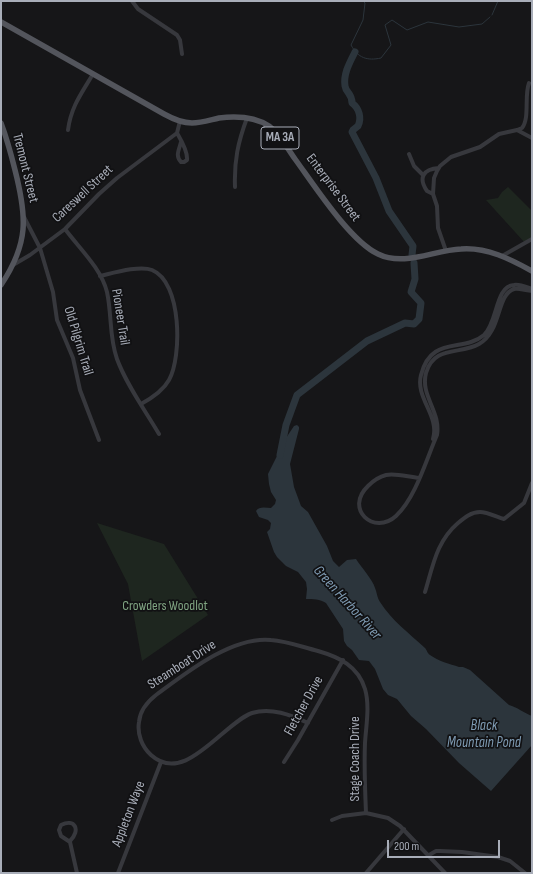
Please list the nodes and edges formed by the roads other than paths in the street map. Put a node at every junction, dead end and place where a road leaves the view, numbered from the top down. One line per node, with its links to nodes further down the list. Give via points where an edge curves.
1 (132, 1): 3 (street, via 138,9 177,35)
2 (1, 22): 4 (main road, Enterprise Street / MA 3A)
3 (182, 54)
4 (93, 74): 7 (main road, Enterprise Street / MA 3A); 9 (street, via 76,102)
5 (529, 83): 10 (street, via 525,124)
6 (247, 118): 7 (main road, Enterprise Street / MA 3A); 17 (street, via 237,151); 23 (main road, Enterprise Street / MA 3A, via 265,124 278,135 334,212 369,250 382,256 398,258)
7 (180, 121): 11 (street)
8 (1, 123): 19 (main road, Tremont Street, via 19,185)
9 (68, 130)
10 (517, 130): 12 (street); 15 (street, via 499,134 480,147 451,157)
11 (177, 133): 13 (street); 20 (street, Careswell Street, via 117,178)
12 (532, 138)
13 (182, 142)
14 (409, 154): 16 (street, via 414,166)
15 (439, 168): 16 (street, via 429,169); 18 (street, via 434,178)
16 (423, 175): 18 (street, via 425,189)
17 (236, 187)
18 (433, 194): 23 (street, via 437,206 438,228)
19 (24, 217): 22 (street, Old Pilgrim Trail); 25 (main road, Tremont Street, via 21,244)
20 (64, 229): 22 (street, Careswell Street); 27 (street, Pioneer Trail)
21 (532, 239): 24 (street)
22 (40, 248): 25 (street, Careswell Street); 32 (street, Old Pilgrim Trail, via 54,292 57,320 73,358 80,390)
23 (446, 251): 24 (main road, Enterprise Street / MA 3A, via 472,249)
24 (502, 256): 26 (main road, Enterprise Street / MA 3A)
25 (13, 265): 28 (main road, Careswell Street)
26 (532, 271)
27 (100, 276): 30 (street, Pioneer Trail, via 109,303 113,349 124,376); 30 (street, via 150,269 157,273 165,284 174,303 177,331 171,376 161,391)
28 (1, 285)
29 (532, 290): 33 (street, via 516,289 507,294 501,300 492,332 472,347 452,348 440,355 424,373 433,415 439,426)
30 (141, 404): 31 (street, Pioneer Trail)
31 (159, 434)
32 (99, 440)
33 (419, 478): 33 (street, via 415,490 391,519 386,522 369,521 362,514 359,499 374,480 390,475)
34 (532, 483): 35 (street, via 524,503 504,519 480,512 465,517 454,526 437,551)
35 (425, 592)
36 (343, 660): 37 (street, Fletcher Drive); 38 (street, Steamboat Drive, via 269,639 244,643 212,656 150,699 140,714 138,724 141,741 146,750); 40 (street, Stage Coach Drive, via 355,670 366,691)
37 (308, 722): 38 (street, via 280,712 253,713 242,718 190,759 176,764); 39 (street, Fletcher Drive)
38 (161, 762): 46 (street, Appleton Waye)
39 (284, 762)
40 (366, 813): 41 (street); 42 (street, Stage Coach Drive, via 388,818)
41 (332, 820)
42 (404, 829): 44 (street, Stage Coach Drive); 47 (street)
43 (70, 841): 43 (street, via 75,836 76,829 74,825 65,823 59,827 60,834); 45 (street)
44 (429, 855): 48 (street, Stage Coach Drive); 49 (street, via 440,851 498,857 510,861)
45 (77, 873)
46 (118, 873)
47 (366, 873)
48 (445, 873)
49 (526, 873)

